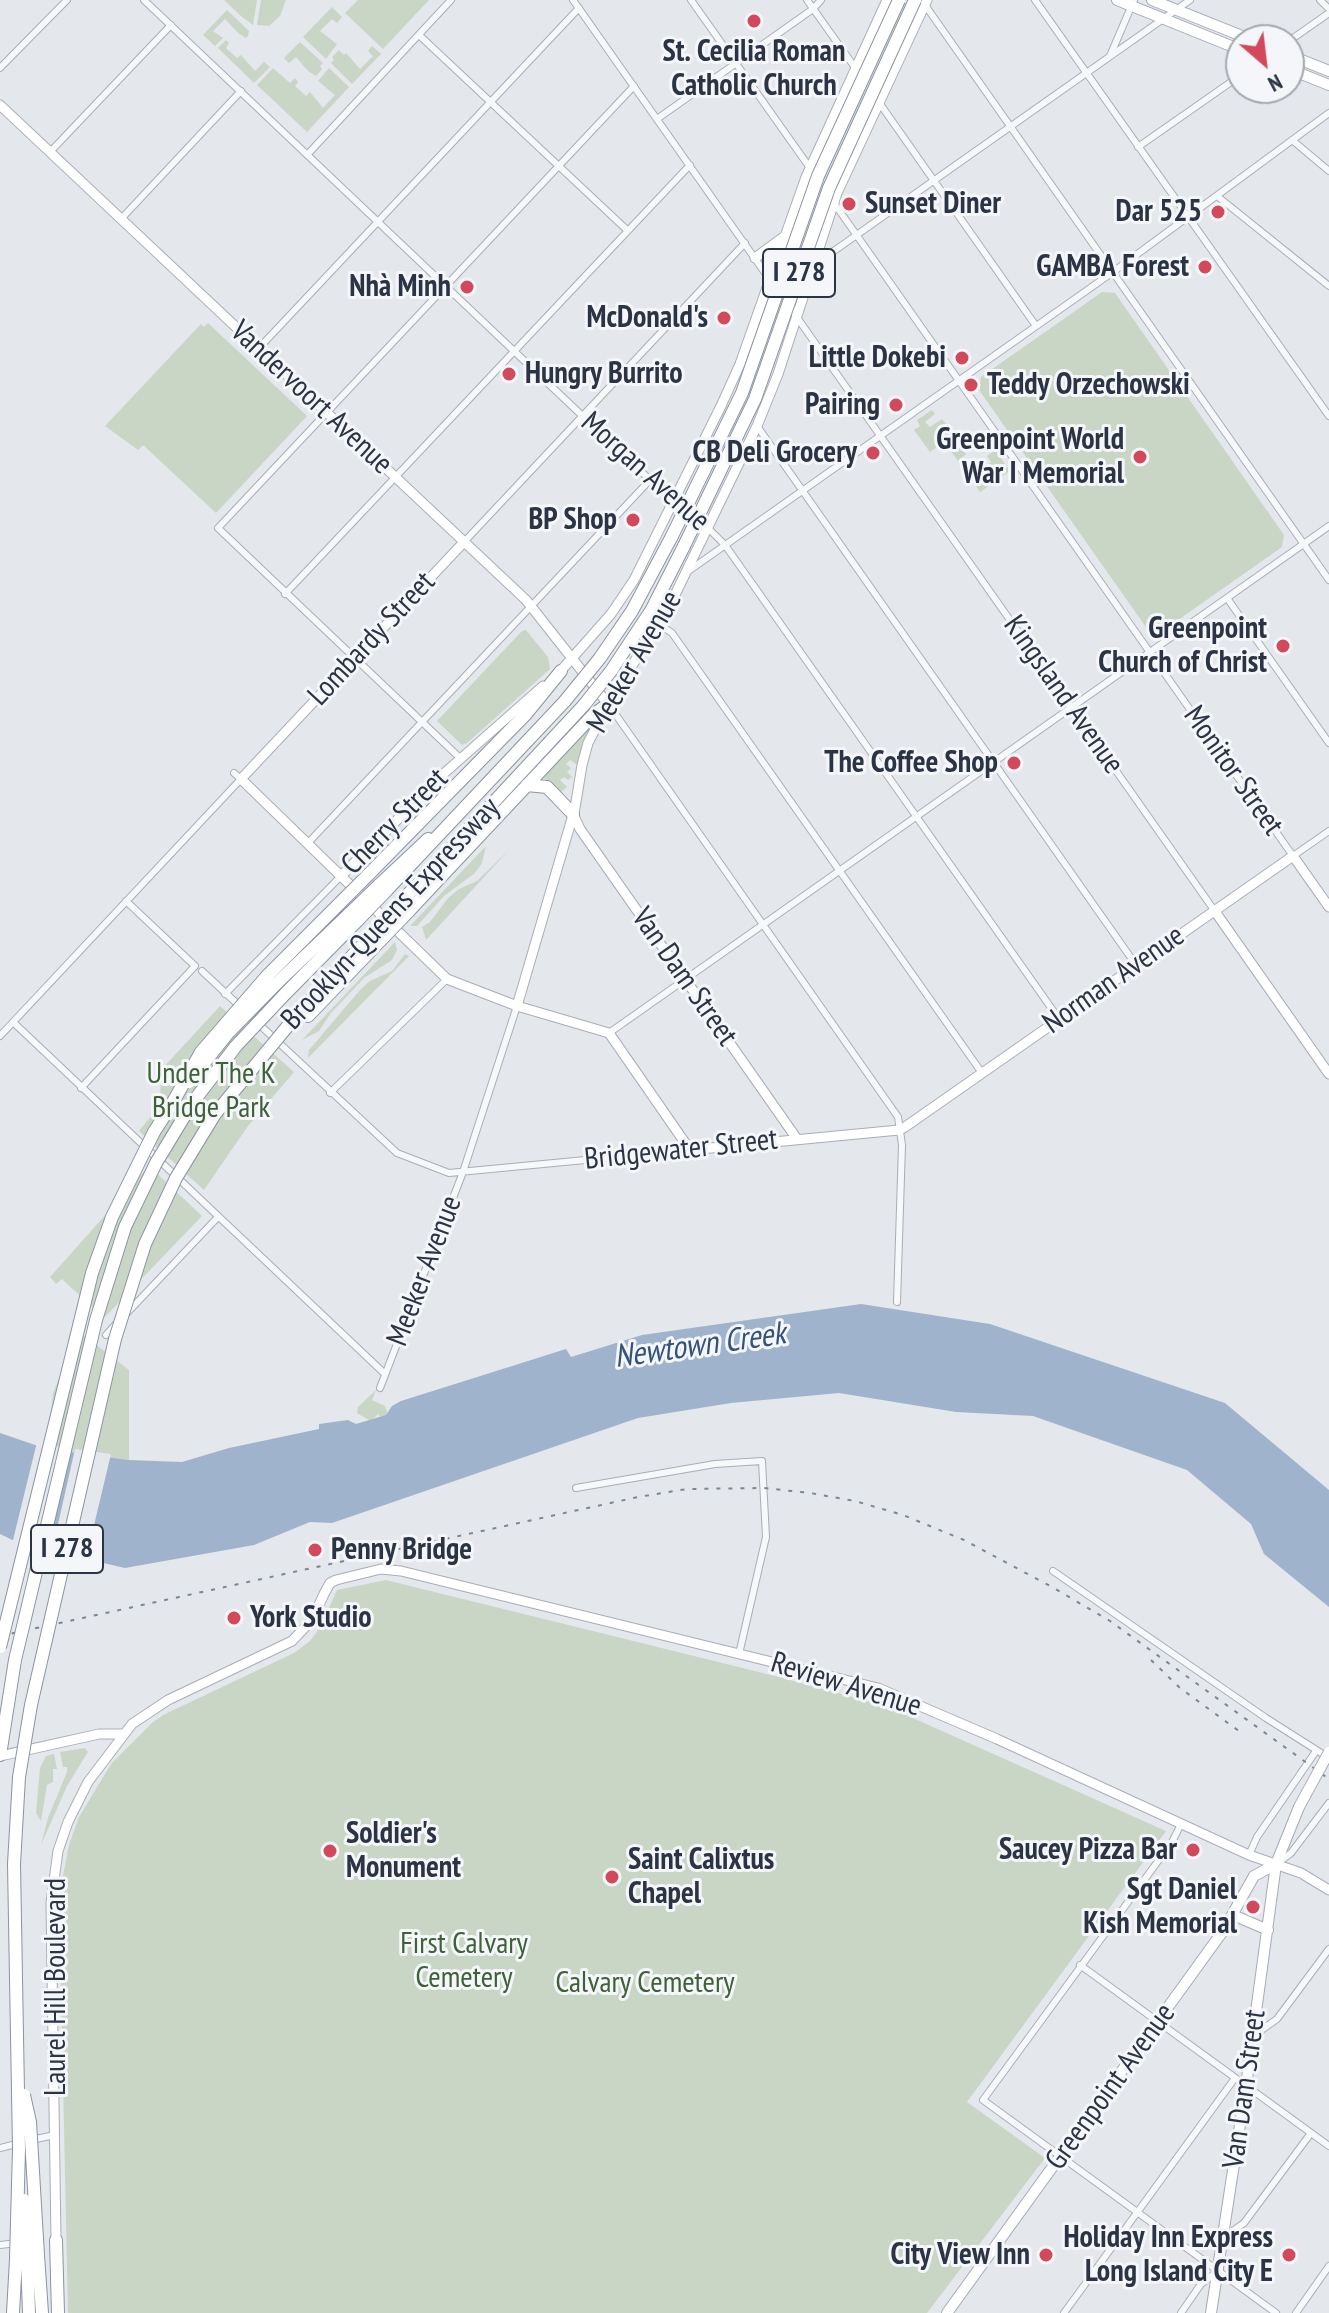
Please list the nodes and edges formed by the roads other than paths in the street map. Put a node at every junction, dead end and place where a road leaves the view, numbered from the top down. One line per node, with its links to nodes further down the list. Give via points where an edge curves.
1 (67, 0): 30 (street)
2 (144, 0): 22 (street, Morgan Avenue)
3 (451, 0): 25 (street)
4 (573, 0): 17 (street, Kingsland Avenue)
5 (691, 0): 29 (street)
6 (807, 0): 18 (street)
7 (821, 0): 18 (street)
8 (887, 0): 31 (main road, Meeker Avenue)
9 (899, 0): 122 (highway, Brooklyn-Queens Expressway / I 278, bridge, via 818,176 742,393 632,611 565,701 444,828 415,849 354,916)
10 (1035, 0): 33 (street)
11 (1117, 0): 16 (main road)
12 (1152, 0): 19 (main road)
13 (1190, 0): 19 (street)
14 (1320, 0): 20 (street)
15 (922, 2): 40 (main road, Meeker Avenue); 44 (street); 115 (highway, Brooklyn-Queens Expressway / I 278, bridge, via 829,188 755,399 652,609 584,705)
16 (1132, 3): 21 (main road); 27 (street)
17 (579, 8): 36 (street, Kingsland Avenue); 39 (street)
18 (813, 9): 29 (street); 31 (street)
19 (1176, 10): 21 (street); 23 (main road)
20 (1329, 11): 24 (street)
21 (1164, 19): 26 (main road); 27 (street)
22 (171, 25): 38 (street, Morgan Avenue); 47 (street)
23 (1225, 29)
24 (1305, 29)
25 (419, 35): 39 (street); 48 (street)
26 (1225, 44)
27 (1109, 57): 33 (street)
28 (1305, 61): 32 (main road)
29 (736, 63): 43 (street); 51 (street)
30 (0, 68)
31 (856, 69): 40 (street); 51 (main road, Meeker Avenue)
32 (1329, 71)
33 (1086, 73): 44 (street); 46 (street)
34 (1305, 75): 35 (main road)
35 (1329, 85)
36 (634, 86): 43 (street, Kingsland Avenue); 50 (street)
37 (1225, 86): 46 (street)
38 (241, 91): 48 (street, Morgan Avenue); 57 (street)
39 (490, 101): 50 (street); 58 (street)
40 (879, 103): 53 (street); 55 (main road, Meeker Avenue)
41 (0, 105): 47 (main road, Vandervoort Avenue)
42 (1329, 113): 45 (street)
43 (657, 119): 49 (street, Kingsland Avenue)
44 (1010, 127): 53 (street); 65 (street)
45 (1292, 140): 52 (street); 54 (street)
46 (1138, 147): 56 (street)
47 (50, 152): 57 (main road, Vandervoort Avenue)
48 (307, 155): 58 (street, Morgan Avenue)
49 (690, 165): 59 (street); 62 (street, Kingsland Avenue)
50 (558, 166): 59 (street); 67 (street)
51 (810, 168): 61 (main road, Meeker Avenue)
52 (1329, 171)
53 (933, 181): 60 (street); 70 (street)
54 (1217, 196): 56 (street); 68 (street)
55 (834, 203): 60 (street, Monitor Street); 64 (main road, Meeker Avenue)
56 (1189, 217): 65 (street); 76 (street)
57 (121, 219): 71 (main road, Vandervoort Avenue)
58 (376, 222): 67 (street, Morgan Avenue); 71 (street)
59 (627, 230): 72 (street)
60 (856, 235): 64 (street); 73 (street, Monitor Street)
61 (785, 236): 63 (main road); 66 (main road, Meeker Avenue)
62 (745, 243): 63 (street, Kingsland Avenue); 75 (street, Lombardy Street)
63 (755, 258): 66 (street, Kingsland Avenue)
64 (811, 267): 69 (main road, Meeker Avenue)
65 (1113, 272): 70 (street); 86 (street)
66 (769, 279): 69 (street, Kingsland Avenue, via 780,306); 82 (main road, Meeker Avenue, via 732,384)
67 (445, 286): 72 (street, Morgan Avenue); 74 (street)
68 (1329, 286)
69 (796, 316): 77 (main road, Meeker Avenue); 78 (street, Kingsland Avenue)
70 (1036, 326): 73 (street)
71 (259, 348): 74 (main road, Vandervoort Avenue)
72 (513, 351): 75 (street, Morgan Avenue); 79 (street)
73 (959, 381): 78 (street); 94 (street, Monitor Street)
74 (327, 412): 79 (main road, Vandervoort Avenue); 90 (street, via 218,528)
75 (581, 416): 80 (street, Morgan Avenue); 85 (street, Lombardy Street)
76 (1329, 416)
77 (757, 426): 81 (street); 84 (main road, Meeker Avenue)
78 (881, 435): 81 (street); 99 (street, Kingsland Avenue)
79 (395, 477): 85 (main road, Vandervoort Avenue); 90 (street)
80 (650, 480): 82 (street, Morgan Avenue); 92 (street)
81 (802, 491): 87 (street); 103 (street)
82 (674, 501): 84 (street, Morgan Avenue); 96 (main road, Meeker Avenue, via 626,592)
83 (1329, 526): 86 (street)
84 (708, 528): 87 (street, Morgan Avenue); 88 (main road, Meeker Avenue)
85 (464, 542): 92 (main road, Vandervoort Avenue); 95 (main road, Lombardy Street)
86 (1304, 544): 89 (street); 91 (street)
87 (725, 545): 88 (street); 107 (street, Morgan Avenue)
88 (687, 572): 93 (main road, Meeker Avenue)
89 (1329, 580)
90 (285, 594): 95 (street)
91 (1227, 598): 94 (street); 101 (street)
92 (531, 607): 96 (main road, Vandervoort Avenue); 100 (street)
93 (659, 624): 98 (main road, Meeker Avenue); 111 (street, via 672,633)
94 (1150, 652): 99 (street); 110 (street, Monitor Street)
95 (354, 659): 100 (street); 104 (main road, Lombardy Street)
96 (572, 659): 97 (main road, Cherry Street); 98 (main road, Vandervoort Avenue)
97 (561, 671): 102 (main road, Cherry Street); 122 (highway, bridge, via 526,714 340,903)
98 (608, 704): 105 (highway); 106 (main road, Meeker Avenue, via 586,751); 117 (street)
99 (1071, 707): 103 (street); 116 (street, Kingsland Avenue)
100 (422, 723): 102 (street); 109 (street)
101 (1329, 743)
102 (460, 758): 112 (main road, Cherry Street)
103 (993, 762): 107 (street); 118 (street)
104 (237, 776): 109 (main road); 113 (street, Lombardy Street)
105 (527, 785): 106 (highway, via 547,787); 115 (highway)
106 (573, 814): 121 (main road, Van Dam Street); 124 (main road, Meeker Avenue)
107 (916, 817): 111 (street); 125 (street, Morgan Avenue)
108 (1329, 831): 110 (street, Norman Avenue)
109 (308, 843): 112 (main road)
110 (1293, 856): 114 (main road, Monitor Street); 116 (main road, Norman Avenue)
111 (839, 871): 117 (street); 129 (street)
112 (342, 875): 120 (main road); 123 (street, Cherry Street)
113 (126, 901): 126 (street, Lombardy Street); 131 (street, via 195,966)
114 (1329, 907)
115 (403, 908): 164 (highway, Brooklyn-Queens Expressway / I 278, bridge, via 215,1114 169,1190 140,1257 113,1348 21,1762 14,1879)
116 (1214, 910): 118 (main road, Norman Avenue); 130 (main road, Kingsland Avenue)
117 (762, 925): 121 (street); 133 (street, via 898,1117)
118 (1136, 965): 125 (main road, Norman Avenue)
119 (202, 971): 123 (street, Bridgewater Street)
120 (447, 979): 124 (main road); 132 (street)
121 (685, 979): 127 (street); 134 (main road, Van Dam Street)
122 (276, 985): 147 (highway, I 278, bridge, via 201,1052 124,1189 92,1273); 152 (highway, Brooklyn-Queens Expressway / I 278, bridge, via 193,1102 149,1176 121,1239 96,1320 23,1628)
123 (225, 994): 132 (street, Bridgewater Street)
124 (517, 1006): 127 (main road); 137 (street, Meeker Avenue)
125 (1059, 1019): 129 (main road, Norman Avenue)
126 (13, 1022): 128 (street, Lombardy Street); 131 (street)
127 (609, 1033): 135 (main road)
128 (0, 1036)
129 (982, 1073): 133 (main road, Norman Avenue)
130 (1329, 1074)
131 (81, 1088): 136 (street)
132 (330, 1093): 137 (street, Bridgewater Street, via 397,1153 449,1173)
133 (899, 1130): 134 (main road, Bridgewater Street); 140 (street)
134 (797, 1139): 135 (main road, Bridgewater Street)
135 (690, 1150): 137 (street, Bridgewater Street)
136 (150, 1152): 138 (street); 139 (street)
137 (463, 1172): 142 (street, Meeker Avenue)
138 (125, 1179)
139 (218, 1217): 141 (street); 142 (street)
140 (897, 1302)
141 (106, 1335)
142 (385, 1374): 143 (street, Meeker Avenue)
143 (380, 1388)
144 (576, 1488): 148 (street, via 762,1461 766,1537)
145 (1053, 1571): 150 (street)
146 (336, 1580): 148 (main road, Review Avenue, via 381,1569 401,1571); 149 (main road, Laurel Hill Boulevard, via 292,1641 168,1700)
147 (0, 1647)
148 (739, 1654): 154 (main road, Review Avenue, via 892,1692)
149 (122, 1734): 152 (main road, via 99,1734); 168 (main road, Laurel Hill Boulevard, via 81,1792 56,1862 51,1914)
150 (1316, 1751): 151 (street); 155 (street)
151 (1329, 1755): 156 (main road, Greenpoint Avenue, bridge, via 1299,1807)
152 (0, 1756)
153 (1329, 1803): 156 (street, Greenpoint Avenue, via 1291,1853)
154 (1181, 1824): 155 (main road, Review Avenue); 161 (street)
155 (1249, 1855): 156 (main road, Review Avenue)
156 (1276, 1864): 157 (main road, Review Avenue); 158 (main road, Greenpoint Avenue, via 1254,1876); 159 (main road, Van Dam Street)
157 (1329, 1890)
158 (1233, 1915): 159 (main road); 162 (main road, Greenpoint Avenue)
159 (1268, 1930): 163 (main road, Van Dam Street)
160 (1329, 1949): 163 (street, via 1277,2019)
161 (1080, 1965): 162 (street); 171 (street, via 983,2100)
162 (1158, 2022): 165 (street); 171 (main road, Greenpoint Avenue)
163 (1253, 2036): 166 (main road, Van Dam Street)
164 (17, 2065): 176 (highway, Brooklyn-Queens Expressway / I 278, bridge); 176 (highway, bridge, via 30,2122)
165 (1235, 2078): 166 (street); 172 (street)
166 (1246, 2086): 167 (street); 173 (main road, Van Dam Street)
167 (1311, 2133): 169 (street); 173 (street, via 1244,2223)
168 (57, 2135): 170 (street); 174 (main road, Laurel Hill Boulevard)
169 (1329, 2146)
170 (0, 2148)
171 (1059, 2157): 172 (street); 183 (main road, Greenpoint Avenue)
172 (1136, 2213): 178 (street); 184 (street)
173 (1223, 2238): 178 (main road, Van Dam Street)
174 (56, 2240): 175 (street); 182 (highway)
175 (0, 2245)
176 (27, 2257): 179 (highway, Brooklyn-Queens Expressway / I 278); 180 (highway); 181 (highway)
177 (1329, 2266): 188 (street)
178 (1218, 2271): 185 (street, via 1201,2284); 186 (main road, Van Dam Street); 187 (street)
179 (13, 2313)
180 (29, 2313)
181 (42, 2313)
182 (58, 2313)
183 (947, 2313)
184 (1064, 2313)
185 (1181, 2313)
186 (1211, 2313)
187 (1276, 2313)
188 (1296, 2313)

